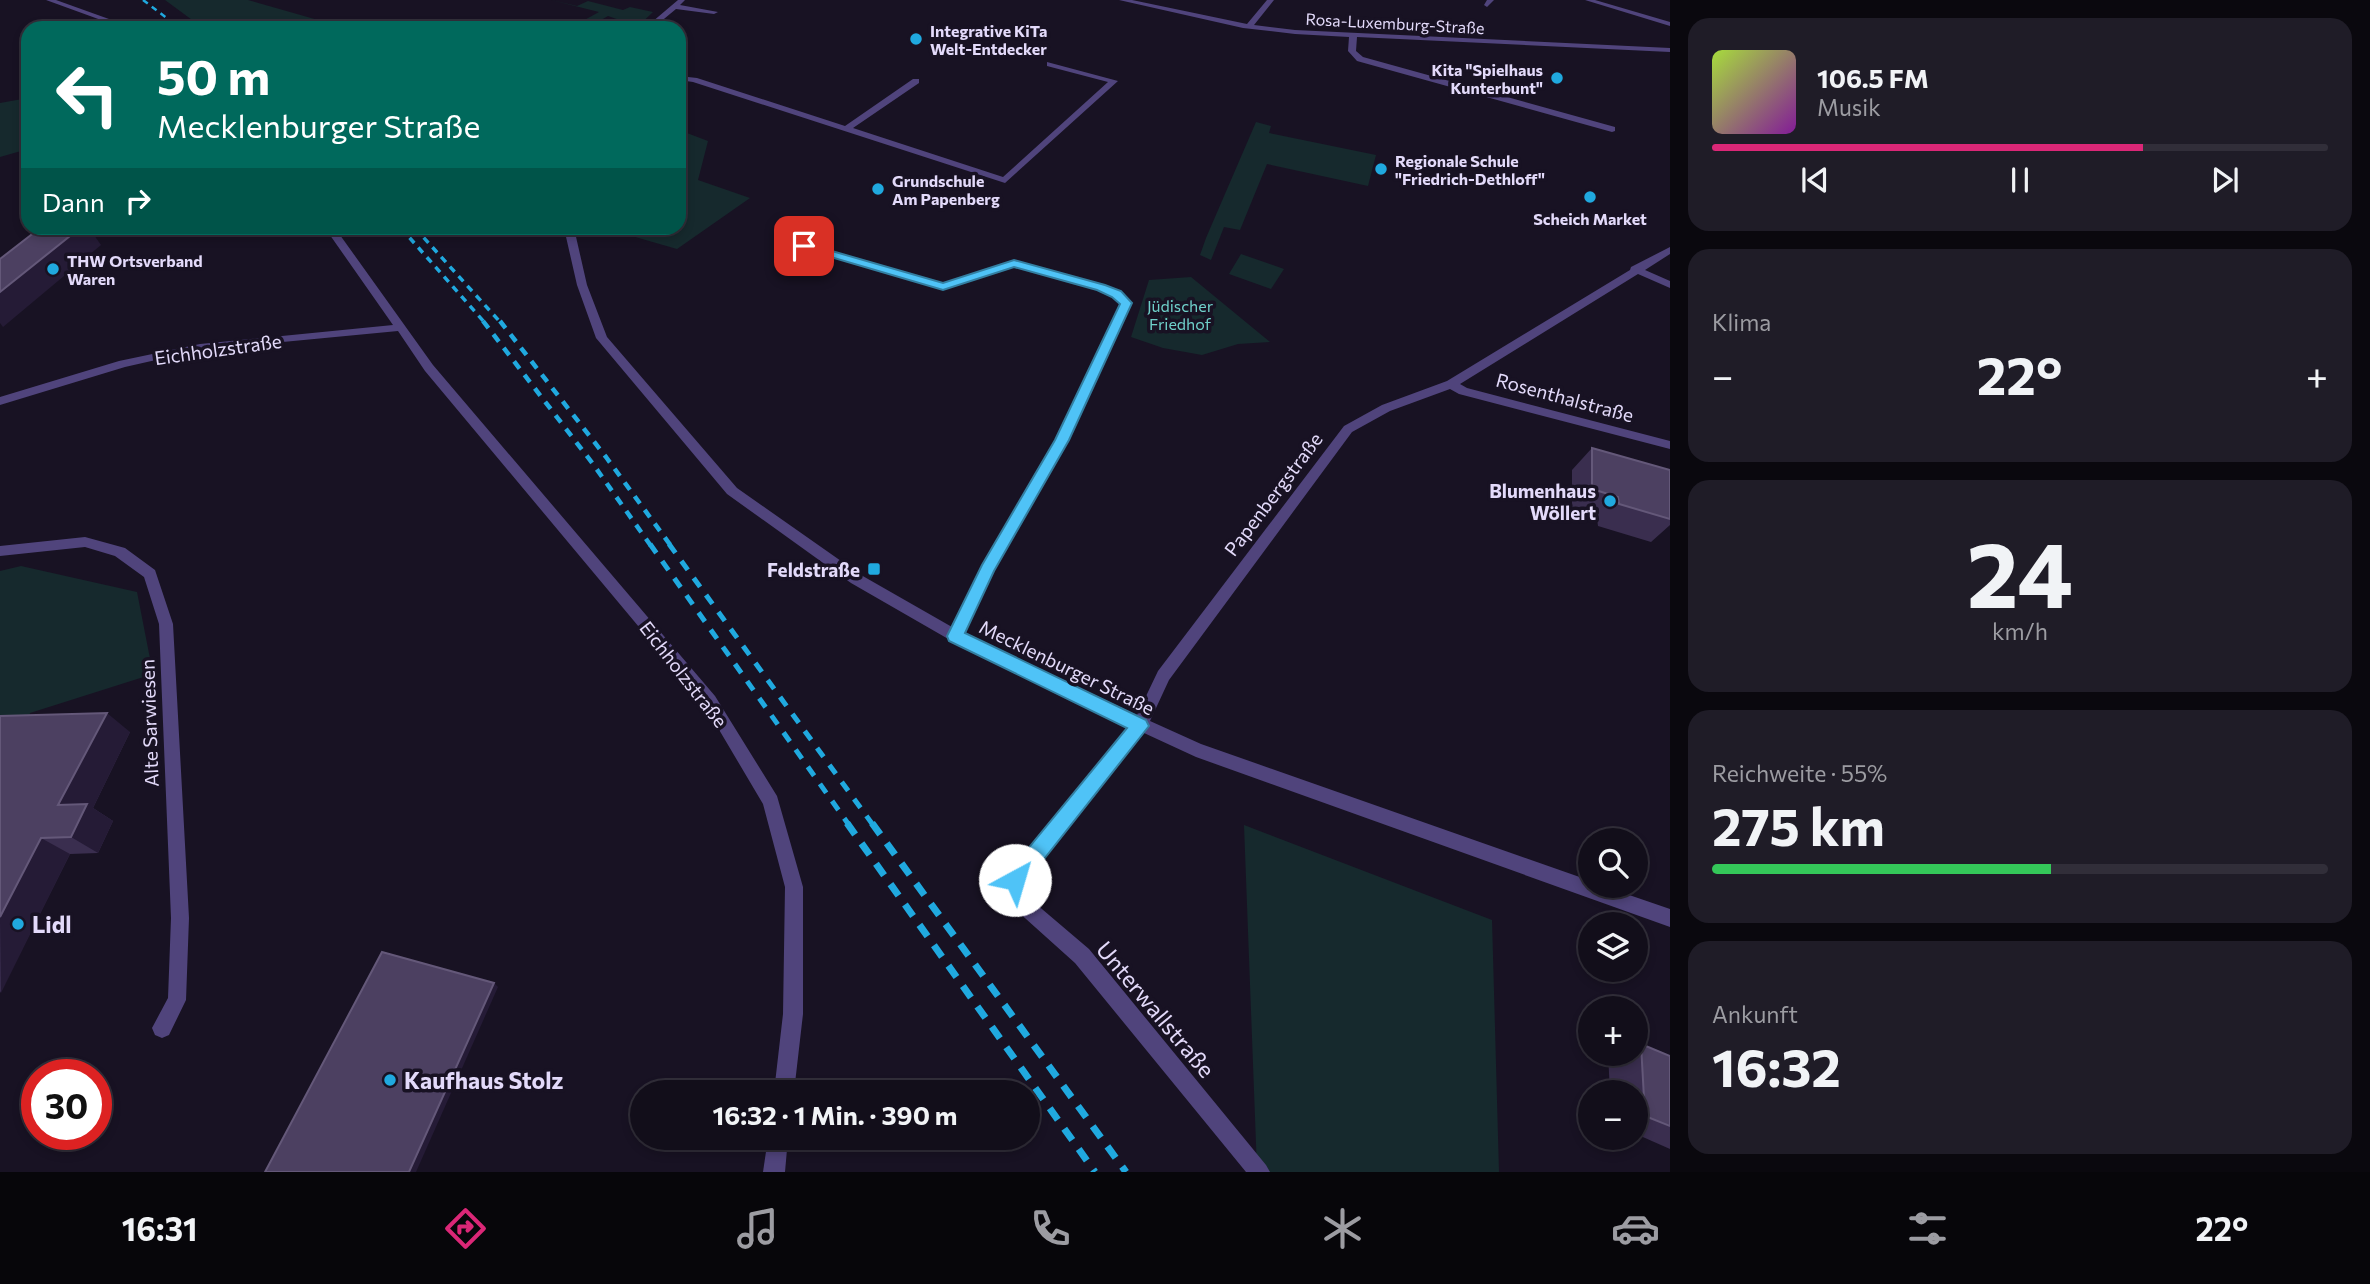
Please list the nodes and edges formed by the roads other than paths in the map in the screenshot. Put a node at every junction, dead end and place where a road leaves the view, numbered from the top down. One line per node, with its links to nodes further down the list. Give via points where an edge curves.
1 (49, 0): 8 (street)
2 (682, 0): 6 (street)
3 (1122, 0): 11 (street, Rosa-Luxemburg-Straße)
4 (1271, 0): 11 (street)
5 (1588, 0): 10 (street)
6 (673, 6): 7 (street); 9 (street)
7 (714, 12)
8 (110, 21)
9 (657, 21)
10 (1670, 24)
11 (1249, 26): 12 (street, Rosa-Luxemburg-Straße)
12 (1353, 37): 13 (street, Rosa-Luxemburg-Straße); 18 (street, via 1352,51 1360,59)
13 (1670, 50)
14 (1050, 64): 17 (street, via 1114,81 1004,180)
15 (686, 79): 17 (street)
16 (916, 81): 17 (street)
17 (846, 129)
18 (1612, 129)
19 (335, 235): 25 (street, Eichholzstraße)
20 (571, 235): 30 (street, Mecklenburger Straße, via 582,285 602,338 732,491 856,579)
21 (804, 246): 30 (street, via 943,286 1014,263 1101,288 1126,303 1062,440 987,569)
22 (1670, 250): 23 (street, Papenbergstraße)
23 (1635, 269): 24 (street); 26 (street, Papenbergstraße)
24 (1670, 285)
25 (399, 328): 27 (street, Eichholzstraße, via 200,347 123,364); 35 (street, Eichholzstraße, via 710,701 771,801 794,887 793,1014)
26 (1451, 384): 28 (street, Rosenthalstraße, via 1463,391); 31 (street, Papenbergstraße, via 1386,408 1348,429 1163,676)
27 (0, 401)
28 (1666, 444)
29 (0, 551): 34 (street, Alte Sarwiesen, via 85,542 120,552 150,574 166,624 180,918 177,1000)
30 (955, 636): 31 (street, Mecklenburger Straße)
31 (1140, 726): 32 (street, Papenbergstraße); 33 (street, Mecklenburger Straße)
32 (1015, 880): 38 (street, Unterwallstraße, via 1021,903 1082,956)
33 (1670, 918)
34 (162, 1028)
35 (785, 1080)
36 (777, 1150): 37 (street)
37 (774, 1172)
38 (1259, 1172)

